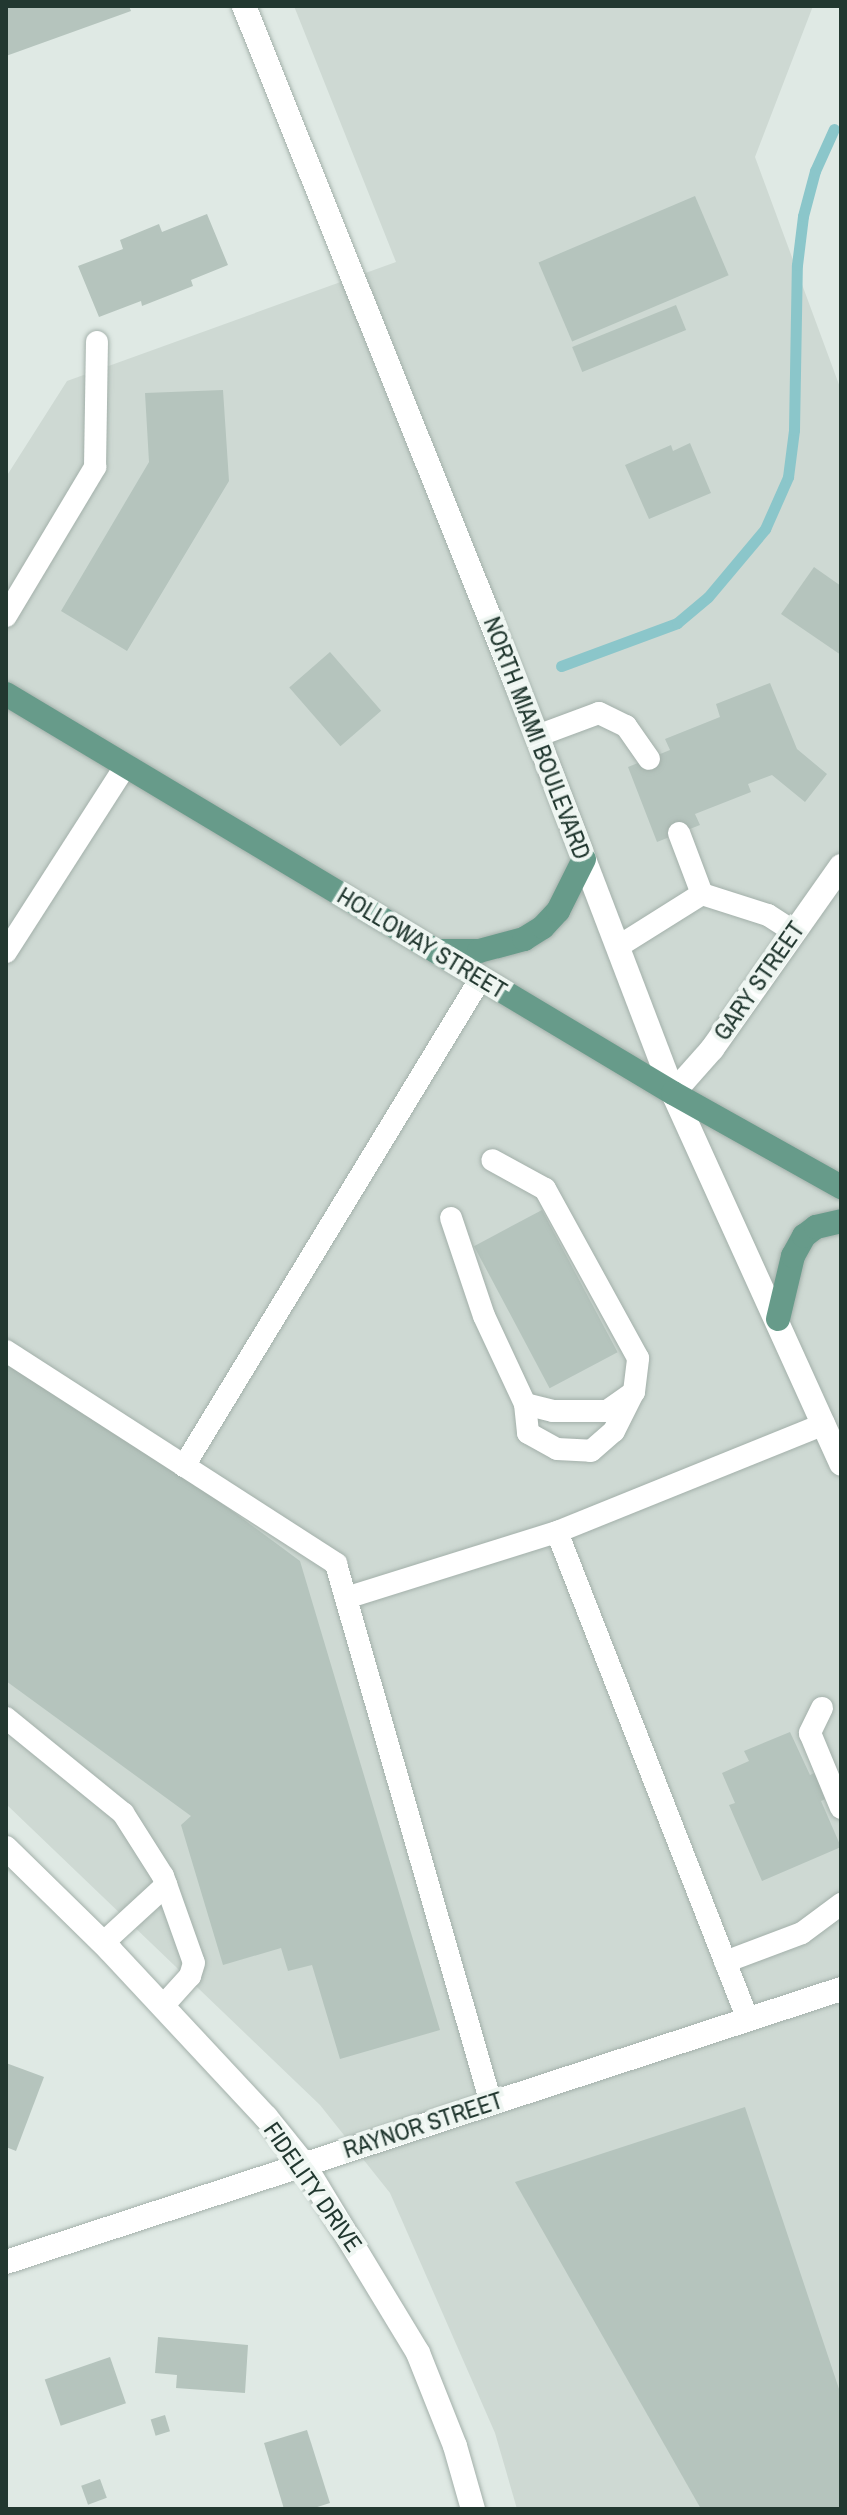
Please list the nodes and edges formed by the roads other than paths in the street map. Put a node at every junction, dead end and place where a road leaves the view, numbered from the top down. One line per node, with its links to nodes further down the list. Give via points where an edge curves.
1 (244, 6): 5 (street, NORTH MIAMI BOULEVARD)
2 (97, 342): 3 (lane, via 95,467)
3 (6, 616)
4 (6, 694): 7 (main road, HOLLOWAY STREET)
5 (537, 736): 6 (lane, via 599,713 626,726); 9 (street, NORTH MIAMI BOULEVARD)
6 (649, 759)
7 (126, 765): 14 (main road, HOLLOWAY STREET); 15 (lane)
8 (679, 833): 11 (lane)
9 (584, 859): 13 (street, NORTH MIAMI BOULEVARD); 14 (main road, via 558,911 524,939 479,951)
10 (841, 866): 12 (street, GARY STREET)
11 (702, 894): 12 (lane, via 768,915); 13 (lane)
12 (793, 931): 17 (street, GARY STREET, via 712,1049)
13 (619, 946): 17 (street, NORTH MIAMI BOULEVARD)
14 (436, 951): 16 (main road, HOLLOWAY STREET)
15 (6, 952)
16 (481, 978): 17 (main road, HOLLOWAY STREET); 28 (lane)
17 (673, 1093): 19 (main road, HOLLOWAY STREET); 22 (street, NORTH MIAMI BOULEVARD)
18 (492, 1160): 24 (lane, via 545,1189 638,1358)
19 (841, 1187)
20 (451, 1218): 25 (lane, via 484,1316)
21 (841, 1221): 22 (main road, via 804,1236 793,1256)
22 (778, 1319): 26 (street, NORTH MIAMI BOULEVARD)
23 (6, 1351): 28 (lane)
24 (634, 1392): 25 (lane, via 607,1411 553,1411); 25 (lane, via 614,1431 591,1451 557,1449 528,1433)
25 (525, 1404)
26 (824, 1424): 27 (street, NORTH MIAMI BOULEVARD); 29 (lane)
27 (841, 1464)
28 (184, 1466): 30 (lane, via 336,1564)
29 (557, 1532): 30 (lane); 38 (lane)
30 (346, 1598): 42 (lane)
31 (822, 1708): 33 (lane, via 810,1733)
32 (6, 1718): 35 (lane, via 123,1813)
33 (841, 1808)
34 (6, 1848): 37 (street, FIDELITY DRIVE)
35 (166, 1885): 37 (lane); 40 (lane, via 194,1963 190,1976)
36 (841, 1904): 38 (lane, via 802,1933)
37 (103, 1943): 40 (street, FIDELITY DRIVE)
38 (725, 1962): 41 (lane)
39 (841, 1989): 41 (street, RAYNOR STREET)
40 (163, 2006): 43 (street, FIDELITY DRIVE)
41 (748, 2020): 42 (street, RAYNOR STREET)
42 (491, 2103): 43 (street, RAYNOR STREET)
43 (303, 2163): 44 (street, RAYNOR STREET); 45 (street, FIDELITY DRIVE, via 418,2353)
44 (6, 2262)
45 (473, 2509)

